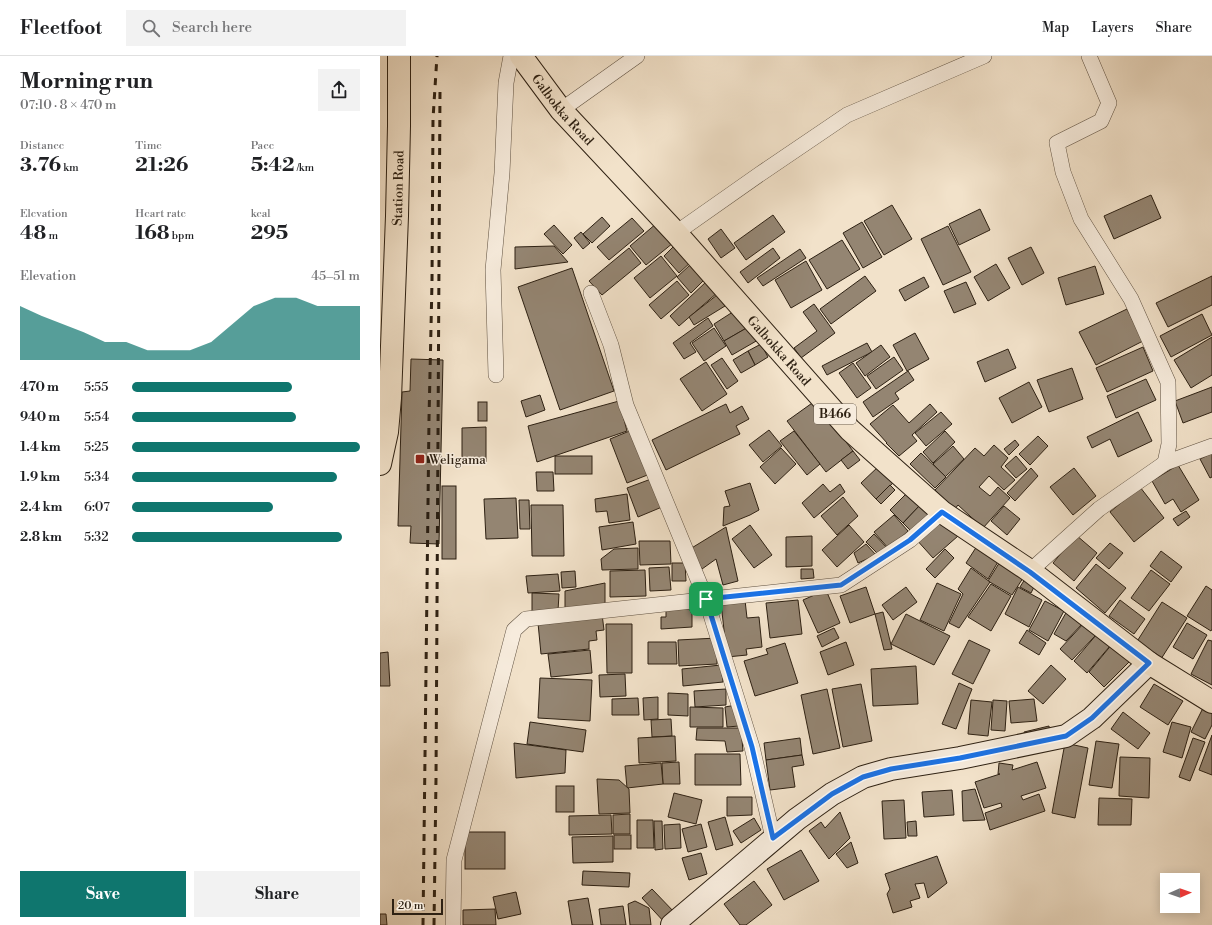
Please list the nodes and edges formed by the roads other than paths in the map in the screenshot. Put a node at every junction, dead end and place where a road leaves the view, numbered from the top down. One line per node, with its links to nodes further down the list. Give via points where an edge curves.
1 (511, 56): 10 (street, via 506,83 502,173 493,270)
2 (521, 56): 7 (main road, Galbokka Road / B466)
3 (637, 56): 7 (street)
4 (984, 56): 8 (street, via 847,115)
5 (1089, 56): 12 (street, via 1109,103 1101,121 1057,144 1063,172 1081,219 1131,298 1168,382 1169,444)
6 (399, 63): 13 (main road, Station Road, via 397,216 390,390 387,432)
7 (561, 110): 8 (main road, Galbokka Road / B466)
8 (676, 233): 14 (main road, Galbokka Road / B466, via 850,430)
9 (591, 293): 16 (street, via 611,345 626,405)
10 (496, 375)
11 (1212, 446): 12 (street)
12 (1165, 463): 15 (street, via 1099,509)
13 (380, 464)
14 (942, 512): 15 (main road, Galbokka Road / B466); 16 (street, via 910,540 841,585)
15 (1030, 572): 17 (main road, Galbokka Road / B466)
16 (706, 599): 19 (street, via 752,747); 20 (street, via 526,620 514,630 454,860)
17 (1149, 663): 18 (main road, Galbokka Road / B466); 19 (main road, via 1092,718 1066,736 891,769 863,777 832,794)
18 (1212, 702)
19 (773, 838): 21 (main road)
20 (453, 925)
21 (672, 925)

